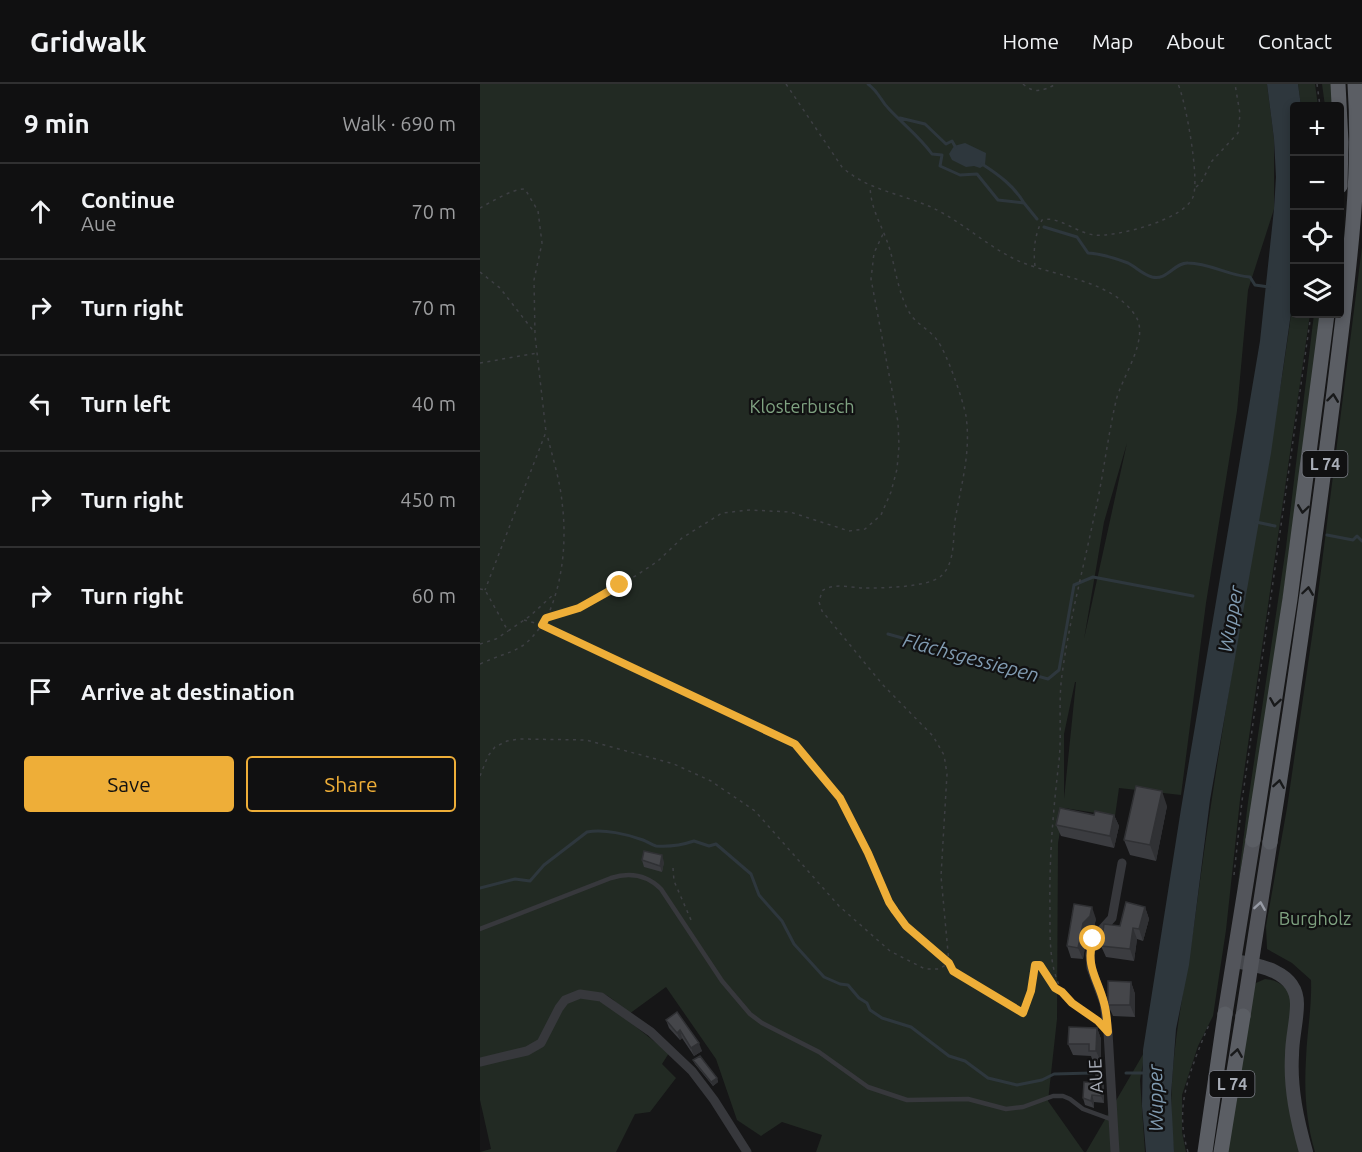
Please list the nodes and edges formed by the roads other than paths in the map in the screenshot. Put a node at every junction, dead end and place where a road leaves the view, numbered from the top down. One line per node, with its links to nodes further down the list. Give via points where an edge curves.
1 (1338, 84): 3 (highway)
2 (1355, 84): 6 (highway, L 74, one-way to 2, via 1345,302 1357,171)
3 (1341, 156)
4 (1326, 318): 5 (highway, L 74, one-way to 5)
5 (1253, 840): 9 (main road, L 74)
6 (1270, 842): 10 (main road, L 74, one-way to 6)
7 (1122, 863): 14 (street, AUE, via 1112,918 1093,939 1090,954 1104,1003)
8 (480, 929): 14 (lane, via 619,875 645,877 661,889 722,981 750,1014 819,1052 874,1090 907,1100 968,1099 1006,1109 1063,1096 1090,1112)
9 (1234, 961): 10 (main road); 11 (main road, L 74)
10 (1251, 964): 12 (main road, L 74); 19 (main road, via 1282,975 1296,997 1292,1079)
11 (1220, 1015): 17 (highway, L 74)
12 (1243, 1016): 18 (highway, L 74, one-way to 12)
13 (480, 1062): 15 (street, via 526,1051 541,1043 566,1000 580,994 601,997 651,1032 692,1071)
14 (1113, 1119): 16 (street, AUE)
15 (747, 1152)
16 (1115, 1152)
17 (1205, 1152)
18 (1221, 1152)
19 (1306, 1152)

